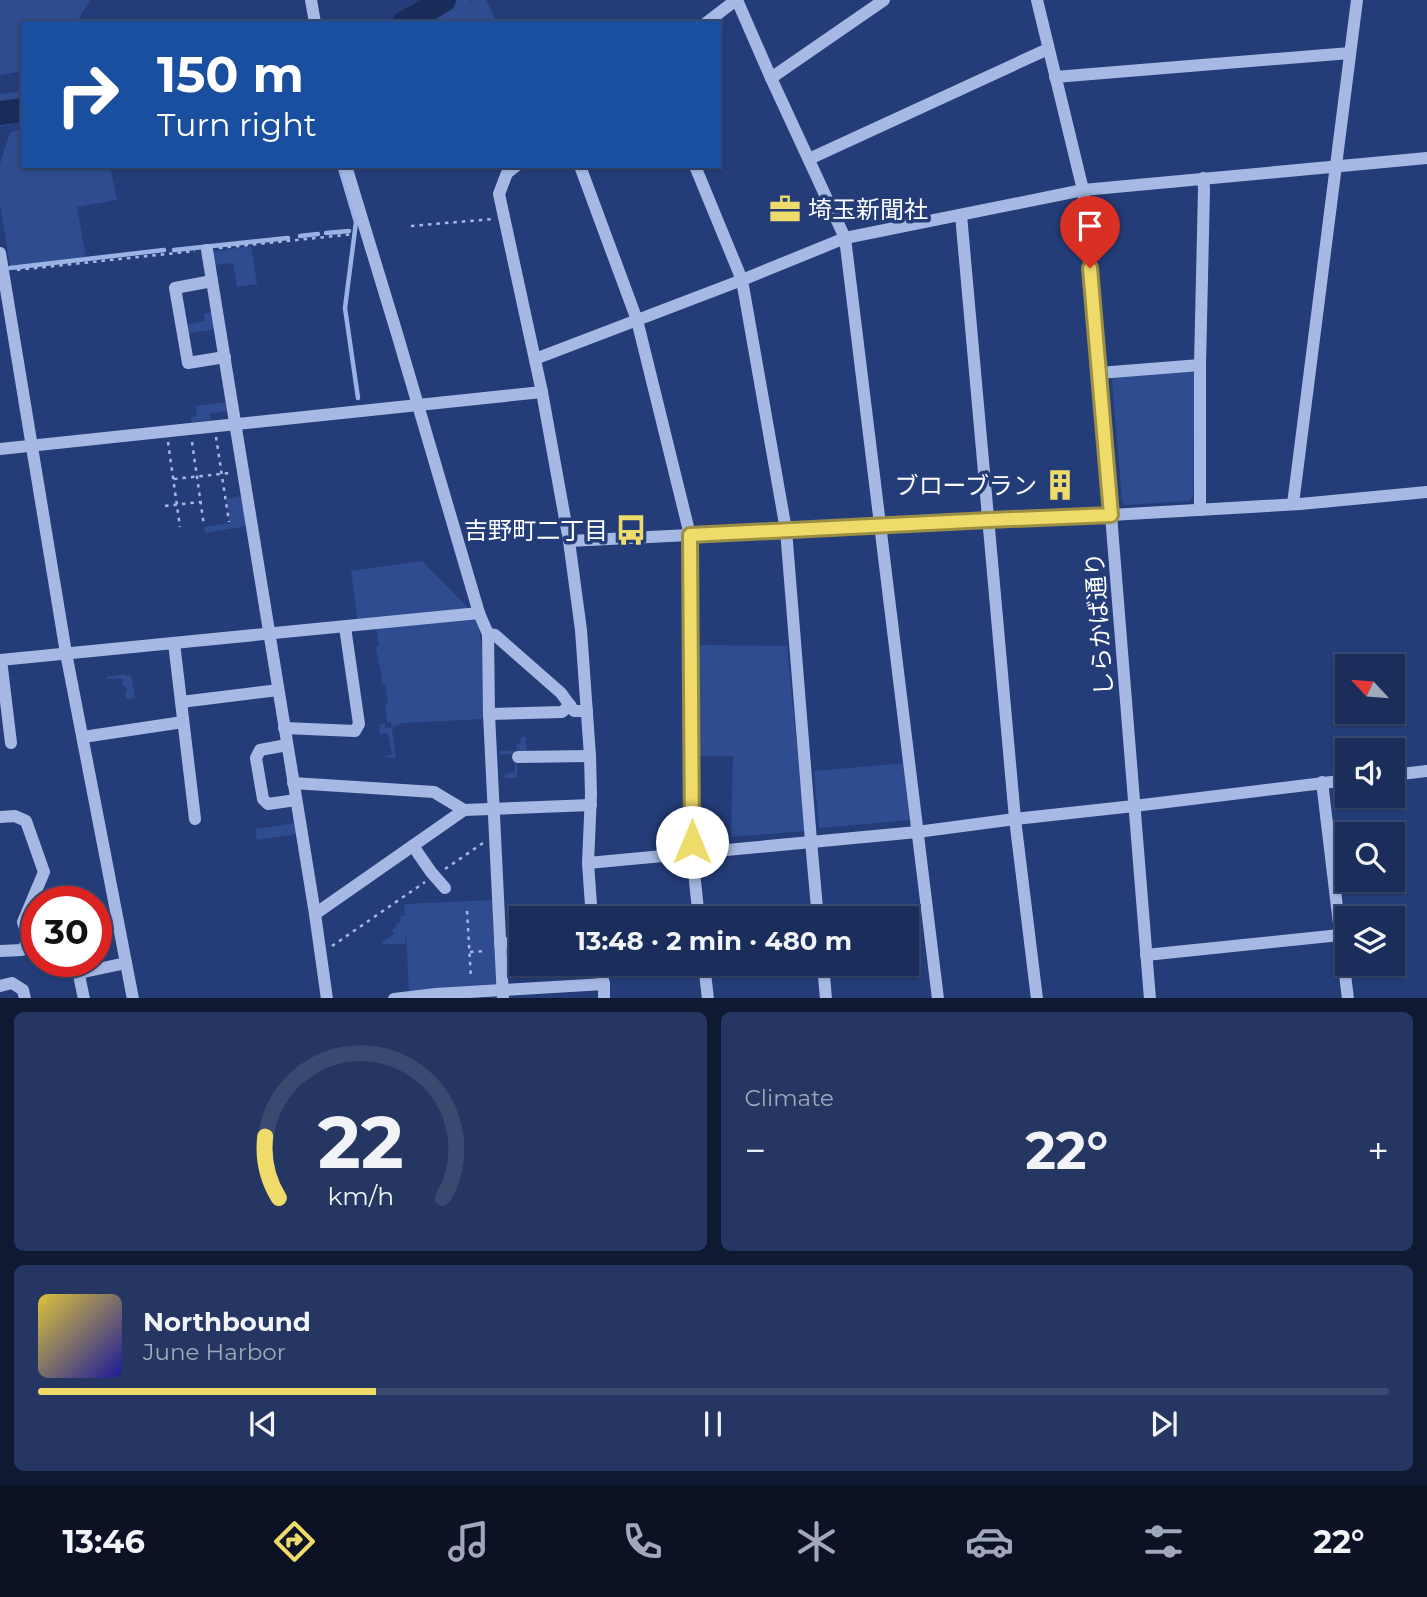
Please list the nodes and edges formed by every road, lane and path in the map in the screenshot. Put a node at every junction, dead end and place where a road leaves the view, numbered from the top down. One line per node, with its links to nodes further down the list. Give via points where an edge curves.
1 (311, 0): 6 (street)
2 (737, 0): 7 (street); 11 (street)
3 (884, 0): 11 (street)
4 (1037, 0): 8 (street, しらかば通り)
5 (1357, 0): 9 (street)
6 (315, 21)
7 (709, 21)
8 (1048, 49): 10 (street, しらかば通り); 13 (street)
9 (1350, 52): 10 (street); 14 (street)
10 (1055, 77): 20 (street, しらかば通り)
11 (771, 78): 13 (street)
12 (1427, 158): 14 (street)
13 (809, 159): 25 (street)
14 (1336, 167): 19 (street); 51 (street)
15 (347, 168): 37 (street)
16 (513, 168): 22 (street, via 499,194)
17 (581, 168): 31 (street)
18 (696, 168): 29 (street)
19 (1203, 178): 20 (street); 34 (street)
20 (1083, 190): 21 (street); 35 (street, しらかば通り)
21 (961, 215): 25 (street); 55 (street)
22 (503, 218): 23 (path); 33 (street)
23 (411, 226)
24 (352, 234): 26 (path)
25 (845, 238): 29 (street); 57 (street)
26 (207, 250): 28 (path); 30 (street)
27 (0, 253): 28 (street)
28 (3, 271): 42 (street)
29 (742, 280): 31 (street); 60 (street)
30 (212, 281): 32 (street); 32 (street, via 175,288 188,363)
31 (637, 320): 33 (street); 61 (street)
32 (225, 357): 38 (street)
33 (535, 359): 36 (street)
34 (1200, 365): 35 (street); 53 (street)
35 (1099, 373): 54 (street, しらかば通り)
36 (542, 392): 37 (street); 62 (street)
37 (417, 405): 38 (street); 63 (street)
38 (236, 425): 39 (street); 44 (street)
39 (215, 427): 40 (street); 45 (path)
40 (191, 430): 41 (street); 46 (path)
41 (167, 432): 42 (street); 47 (path)
42 (31, 447): 43 (street); 68 (street)
43 (0, 449)
44 (243, 471): 45 (path); 66 (street)
45 (222, 474): 46 (path); 56 (path)
46 (197, 476): 47 (path); 49 (path)
47 (173, 479): 50 (path)
48 (1427, 493): 51 (street)
49 (201, 502): 50 (path); 58 (path)
50 (177, 504): 52 (path); 59 (path)
51 (1293, 504): 53 (street)
52 (165, 506)
53 (1200, 510): 54 (street)
54 (1111, 515): 55 (street); 89 (street, しらかば通り)
55 (989, 520): 57 (street); 94 (street)
56 (229, 523)
57 (879, 525): 60 (street); 95 (street)
58 (204, 526)
59 (180, 527)
60 (786, 530): 61 (street); 97 (street)
61 (690, 535): 62 (street); 99 (street)
62 (569, 541): 73 (street)
63 (479, 613): 64 (street); 65 (street)
64 (345, 627): 66 (street); 76 (street, via 359,724 355,731)
65 (488, 634): 72 (street, via 529,664); 74 (street)
66 (269, 635): 67 (street); 70 (street)
67 (174, 643): 68 (street); 71 (street)
68 (66, 653): 69 (street); 77 (street)
69 (0, 660): 78 (street)
70 (278, 690): 71 (street); 76 (street)
71 (181, 702): 75 (street)
72 (570, 705): 73 (street, via 574,711); 74 (street, via 562,712)
73 (587, 711): 80 (street)
74 (489, 714): 90 (street)
75 (183, 722): 77 (street); 93 (street)
76 (284, 727): 79 (street)
77 (83, 737): 116 (street)
78 (11, 743)
79 (287, 745): 86 (street); 87 (street, via 260,750 256,758 263,799 268,804)
80 (590, 756): 81 (street); 88 (street)
81 (518, 757)
82 (1427, 771): 83 (street)
83 (1405, 774)
84 (1335, 781): 85 (street)
85 (1322, 782): 89 (street); 106 (street)
86 (293, 783): 87 (street); 91 (street, via 434,792)
87 (296, 800): 108 (street)
88 (591, 805): 90 (street); 100 (street)
89 (1134, 806): 94 (street); 115 (street, しらかば通り)
90 (494, 809): 91 (street); 96 (street)
91 (464, 810): 98 (street)
92 (0, 817): 112 (street, via 26,821 44,872 23,922 29,940 22,950)
93 (195, 819)
94 (1016, 819): 95 (street); 136 (street)
95 (917, 832): 97 (street); 135 (street)
96 (495, 837): 101 (path); 111 (street)
97 (810, 841): 99 (street); 105 (street)
98 (413, 846): 101 (street); 108 (street)
99 (692, 853): 100 (street); 104 (street)
100 (588, 863): 103 (street)
101 (435, 876): 102 (street); 114 (path)
102 (445, 888)
103 (591, 906)
104 (698, 906)
105 (817, 906)
106 (1337, 906)
107 (467, 911): 113 (path)
108 (315, 914): 114 (street)
109 (1335, 936): 115 (street)
110 (509, 945): 111 (street)
111 (500, 947): 113 (path); 126 (street)
112 (0, 951)
113 (470, 952): 125 (path)
114 (321, 953): 130 (street)
115 (1146, 955): 137 (street, しらかば通り)
116 (126, 963): 117 (street); 129 (street)
117 (112, 964)
118 (602, 976): 123 (street)
119 (705, 976): 133 (street)
120 (824, 976): 134 (street)
121 (1345, 976): 138 (street)
122 (79, 977): 128 (street)
123 (604, 984): 126 (street); 132 (street)
124 (0, 986): 127 (street, via 12,983 23,989)
125 (471, 986)
126 (503, 994): 131 (street, via 436,993)
127 (25, 998)
128 (84, 998)
129 (133, 998)
130 (327, 998)
131 (401, 998)
132 (604, 998)
133 (708, 998)
134 (826, 998)
135 (937, 998)
136 (1037, 998)
137 (1150, 998)
138 (1348, 998)

